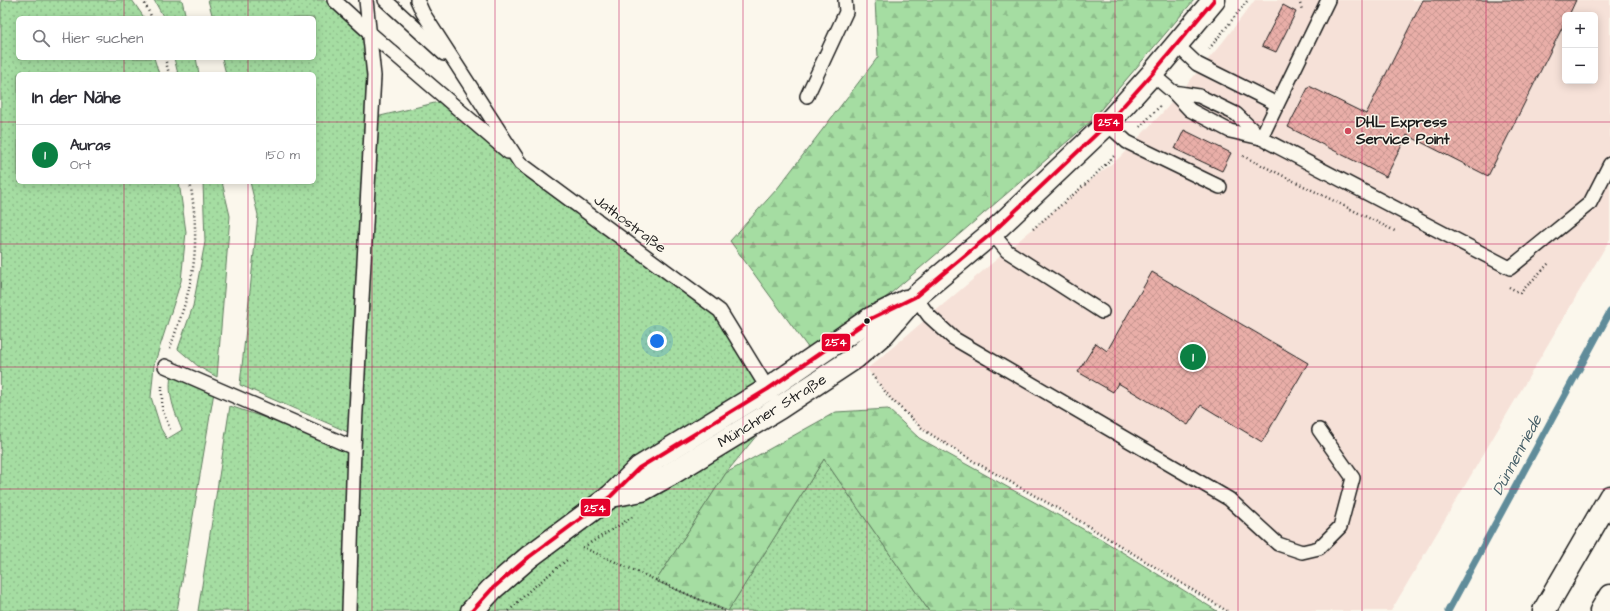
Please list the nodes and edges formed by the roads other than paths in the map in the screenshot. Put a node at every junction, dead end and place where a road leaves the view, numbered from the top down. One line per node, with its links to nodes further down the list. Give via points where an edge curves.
1 (334, 0): 8 (lane)
2 (366, 0): 8 (lane)
3 (385, 0): 10 (lane)
4 (417, 0): 10 (lane)
5 (845, 0): 13 (lane, via 846,12)
6 (1214, 0): 9 (main road, Münchner Straße)
7 (1328, 0): 14 (lane)
8 (370, 33): 17 (lane); 27 (lane, via 374,76)
9 (1177, 45): 11 (main road, Münchner Straße); 14 (lane, via 1197,64)
10 (459, 68): 17 (lane, Jathostraße)
11 (1152, 74): 12 (lane); 15 (main road, Münchner Straße)
12 (1174, 92): 16 (lane, via 1190,110 1230,131); 16 (lane, via 1199,96 1236,114)
13 (807, 96)
14 (1277, 104): 16 (lane)
15 (1107, 124): 19 (lane, via 1127,142); 20 (main road, Münchner Straße)
16 (1261, 138): 18 (lane, via 1510,268 1590,203)
17 (520, 163): 24 (lane, Jathostraße, via 720,311)
18 (1610, 164)
19 (1220, 188)
20 (992, 233): 21 (main road, Münchner Straße); 22 (lane, via 1007,251)
21 (915, 297): 24 (main road, Münchner Straße, via 870,319); 25 (main road, Münchner Straße, via 883,334 856,357); 26 (lane, via 929,316 953,338 1229,499 1278,544 1302,552 1319,548 1340,527 1353,478)
22 (1102, 312)
23 (165, 366): 27 (lane)
24 (768, 389): 25 (lane, Jathostraße); 28 (main road, Münchner Straße, via 639,468)
25 (779, 408): 28 (main road, Münchner Straße, via 642,490)
26 (1319, 430)
27 (354, 448): 31 (lane)
28 (611, 496): 32 (main road, Münchner Straße, via 528,558 492,589)
29 (1610, 497): 33 (main road)
30 (1610, 596): 34 (main road)
31 (349, 611)
32 (472, 611)
33 (1544, 611)
34 (1601, 611)

